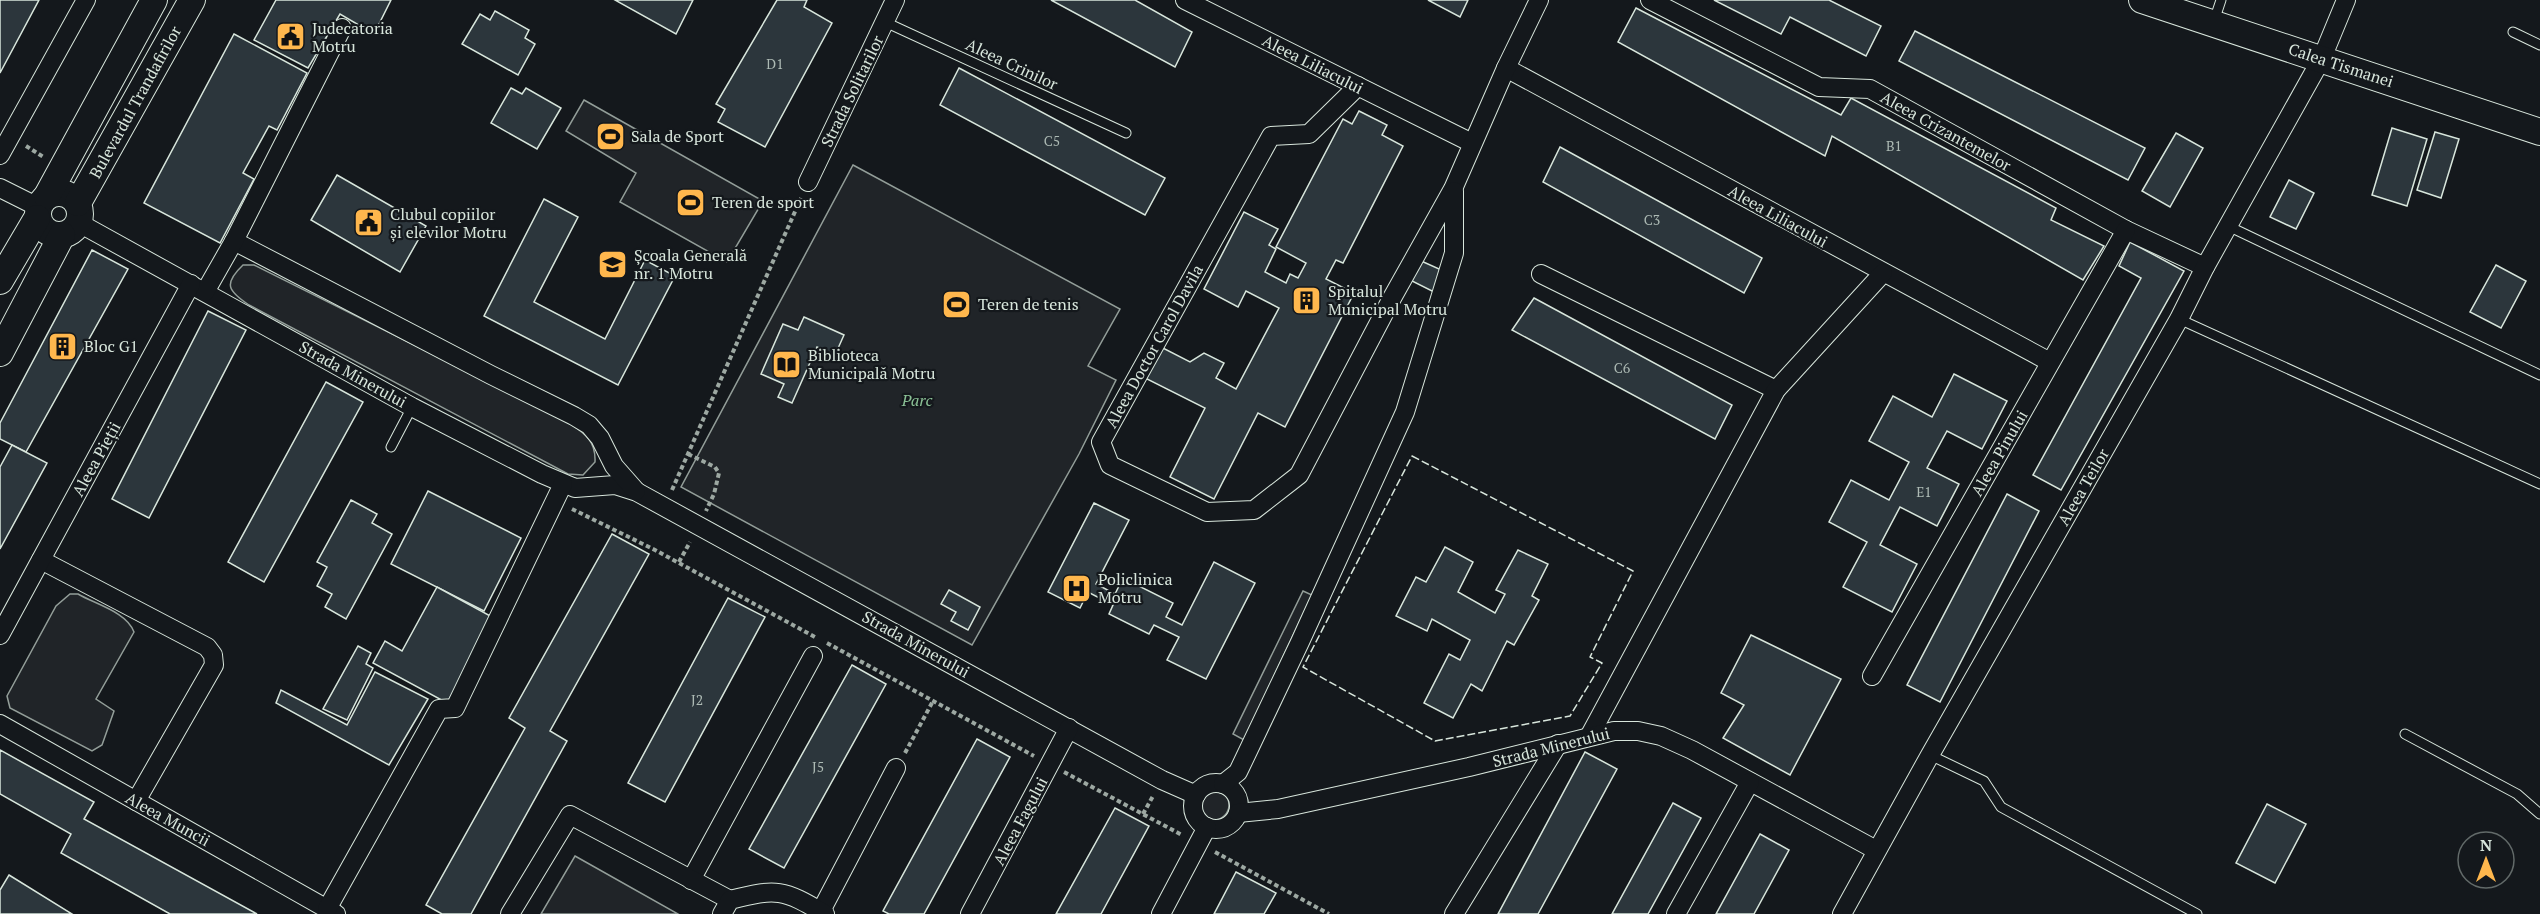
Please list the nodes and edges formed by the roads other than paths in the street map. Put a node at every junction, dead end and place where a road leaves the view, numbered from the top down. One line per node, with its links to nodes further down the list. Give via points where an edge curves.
1 (86, 0): 21 (street)
2 (154, 0): 25 (street, Bulevardul Trandafirilor)
3 (192, 0): 26 (street, Bulevardul Trandafirilor)
4 (896, 0): 11 (street, Strada Solitarilor)
5 (1185, 0): 17 (street, Aleea Liliacului)
6 (1539, 0): 16 (street, Aleea Doctor Carol Davila)
7 (1650, 0): 28 (street, Aleea Crizantemelor, via 1819,87 1870,90)
8 (2142, 0): 10 (street, Calea Tismanei)
9 (2346, 0): 15 (street, Aleea Teilor)
10 (2217, 12): 15 (street, Calea Tismanei)
11 (885, 22): 19 (lane, Aleea Crinilor); 22 (street, Strada Solitarilor)
12 (342, 28): 29 (street, Aleea Pieții)
13 (2513, 32): 14 (lane)
14 (2540, 45)
15 (2322, 58): 18 (street, Calea Tismanei); 27 (street, Aleea Teilor)
16 (1506, 68): 20 (street, Aleea Doctor Carol Davila); 31 (street, Aleea Liliacului)
17 (1358, 86): 20 (street, Aleea Liliacului); 24 (street, Aleea Doctor Carol Davila, via 1309,134 1271,136 1101,441 1110,465 1207,512 1254,510 1299,475)
18 (2540, 132)
19 (1126, 133)
20 (1472, 144): 24 (street, Aleea Doctor Carol Davila)
21 (0, 154)
22 (808, 182)
23 (0, 188): 25 (street)
24 (1454, 189): 57 (street, Aleea Doctor Carol Davila, via 1454,253 1405,412 1238,772)
25 (41, 207): 26 (street, via 44,230 52,234); 26 (street, via 62,193 69,195); 33 (street, Bulevardul Trandafirilor)
26 (73, 220): 34 (street, Strada Minerului); 36 (street, Bulevardul Trandafirilor)
27 (2228, 225): 30 (street, Aleea Teilor); 38 (lane)
28 (2126, 230): 30 (street, Aleea Crizantemelor); 37 (street, Aleea Pinului)
29 (234, 241): 34 (street, Aleea Pieții); 44 (street, Strada Minerului, via 589,425 614,466)
30 (2205, 267): 35 (street, Aleea Teilor)
31 (1883, 273): 37 (street, Aleea Liliacului); 39 (street)
32 (1541, 274): 39 (street)
33 (0, 281)
34 (198, 288): 40 (street, Strada Minerului); 45 (street, Aleea Pieții)
35 (2179, 319): 43 (lane); 54 (street, Aleea Teilor)
36 (0, 353)
37 (2050, 362): 48 (street, Aleea Pinului)
38 (2540, 375)
39 (1776, 390): 52 (street)
40 (412, 407): 41 (lane); 42 (street, Strada Minerului)
41 (391, 447)
42 (563, 484): 44 (street, Strada Minerului, via 575,488 615,485); 66 (street, via 455,708 439,710)
43 (2540, 484)
44 (637, 492): 50 (street, Strada Minerului)
45 (41, 560): 46 (street, Aleea Pieții); 59 (street, via 207,647 213,656 214,665)
46 (0, 635)
47 (813, 656): 64 (street)
48 (1872, 676)
49 (0, 723): 59 (street, Aleea Muncii)
50 (1069, 728): 58 (street, Strada Minerului); 69 (street, Aleea Fagului)
51 (2405, 734): 61 (lane, via 2517,794)
52 (1590, 735): 53 (street, Strada Minerului); 56 (street, Strada Minerului, via 1638,731 1660,736)
53 (1558, 744): 60 (street, Strada Minerului, via 1278,809); 71 (street)
54 (1930, 754): 63 (street, Aleea Teilor); 74 (lane, via 1984,781 2001,807)
55 (896, 768): 67 (street)
56 (1750, 782): 63 (street, Strada Minerului); 72 (street)
57 (1223, 784): 58 (street, via 1211,784); 60 (street, via 1238,797)
58 (1196, 795): 62 (street, via 1194,814)
59 (136, 801): 66 (street, Aleea Muncii)
60 (1238, 813): 62 (street, via 1222,828)
61 (2540, 814)
62 (1207, 827): 70 (street)
63 (1876, 850): 73 (street, Aleea Teilor)
64 (691, 880): 65 (street); 68 (street, via 570,815)
65 (726, 907): 67 (street, via 770,891 790,894)
66 (332, 911)
67 (823, 913)
68 (510, 914)
69 (970, 914)
70 (1161, 914)
71 (1454, 914)
72 (1676, 914)
73 (1842, 914)
74 (2197, 914)

